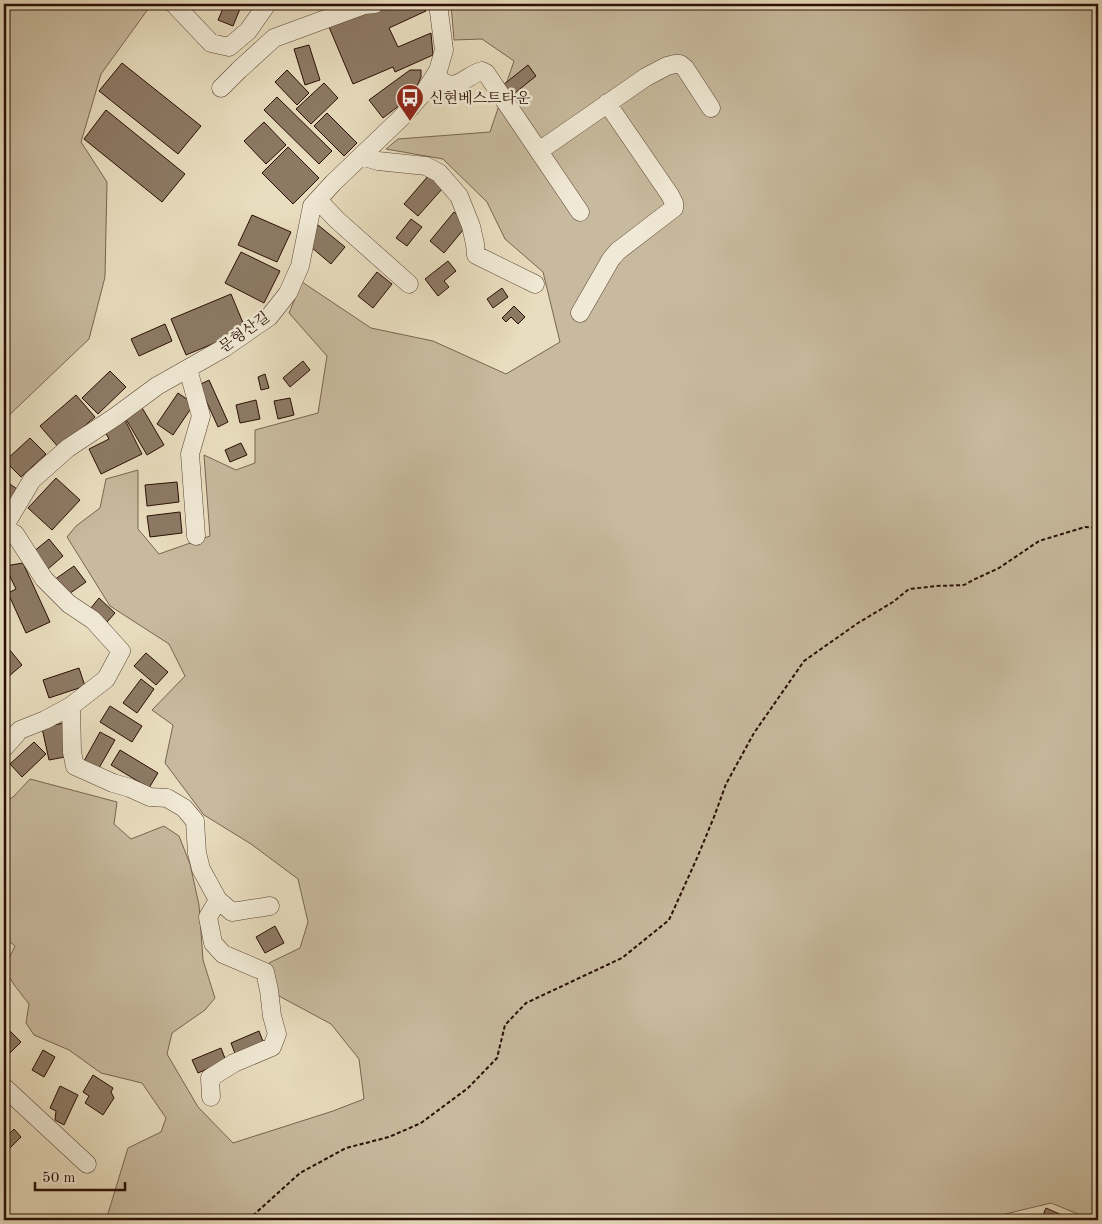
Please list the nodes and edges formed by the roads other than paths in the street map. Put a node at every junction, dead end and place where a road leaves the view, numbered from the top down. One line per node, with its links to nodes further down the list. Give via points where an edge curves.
1 (174, 4): 2 (street, via 212,43 229,47 248,31)
2 (267, 4)
3 (277, 4): 6 (street)
4 (375, 4): 8 (street, via 274,38)
5 (438, 4): 7 (street, 문형산길, via 444,50)
6 (256, 32)
7 (435, 76): 11 (street, via 452,85 478,72 486,73); 12 (street, 문형산길, via 402,117)
8 (221, 88)
9 (607, 103): 10 (street, via 646,77 667,66 680,64); 11 (street); 17 (street, via 670,195 674,208 618,251)
10 (712, 108)
11 (539, 151): 14 (street)
12 (362, 156): 13 (street, 문형산길); 16 (street, via 426,166 439,173 459,196 471,226 476,255)
13 (318, 200): 15 (street); 18 (street, 문형산길, via 312,206 300,266 288,293 269,318)
14 (580, 212)
15 (409, 284)
16 (535, 284)
17 (580, 313)
18 (188, 369): 19 (street, 문형산길, via 156,386 68,448 32,480); 20 (street, via 202,416 190,454)
19 (4, 528): 21 (street, via 15,534 44,579 69,604 93,620 121,651 106,679)
20 (196, 536)
21 (71, 706): 22 (street, via 20,730); 23 (street, via 75,766 150,797 167,798 184,808 195,821 201,869)
22 (4, 748)
23 (218, 900): 24 (street, via 232,912); 26 (street, via 208,918 213,943 223,954 265,972 277,1034 272,1047 234,1062 210,1078)
24 (270, 906)
25 (4, 1087): 27 (street)
26 (211, 1097)
27 (87, 1164)

